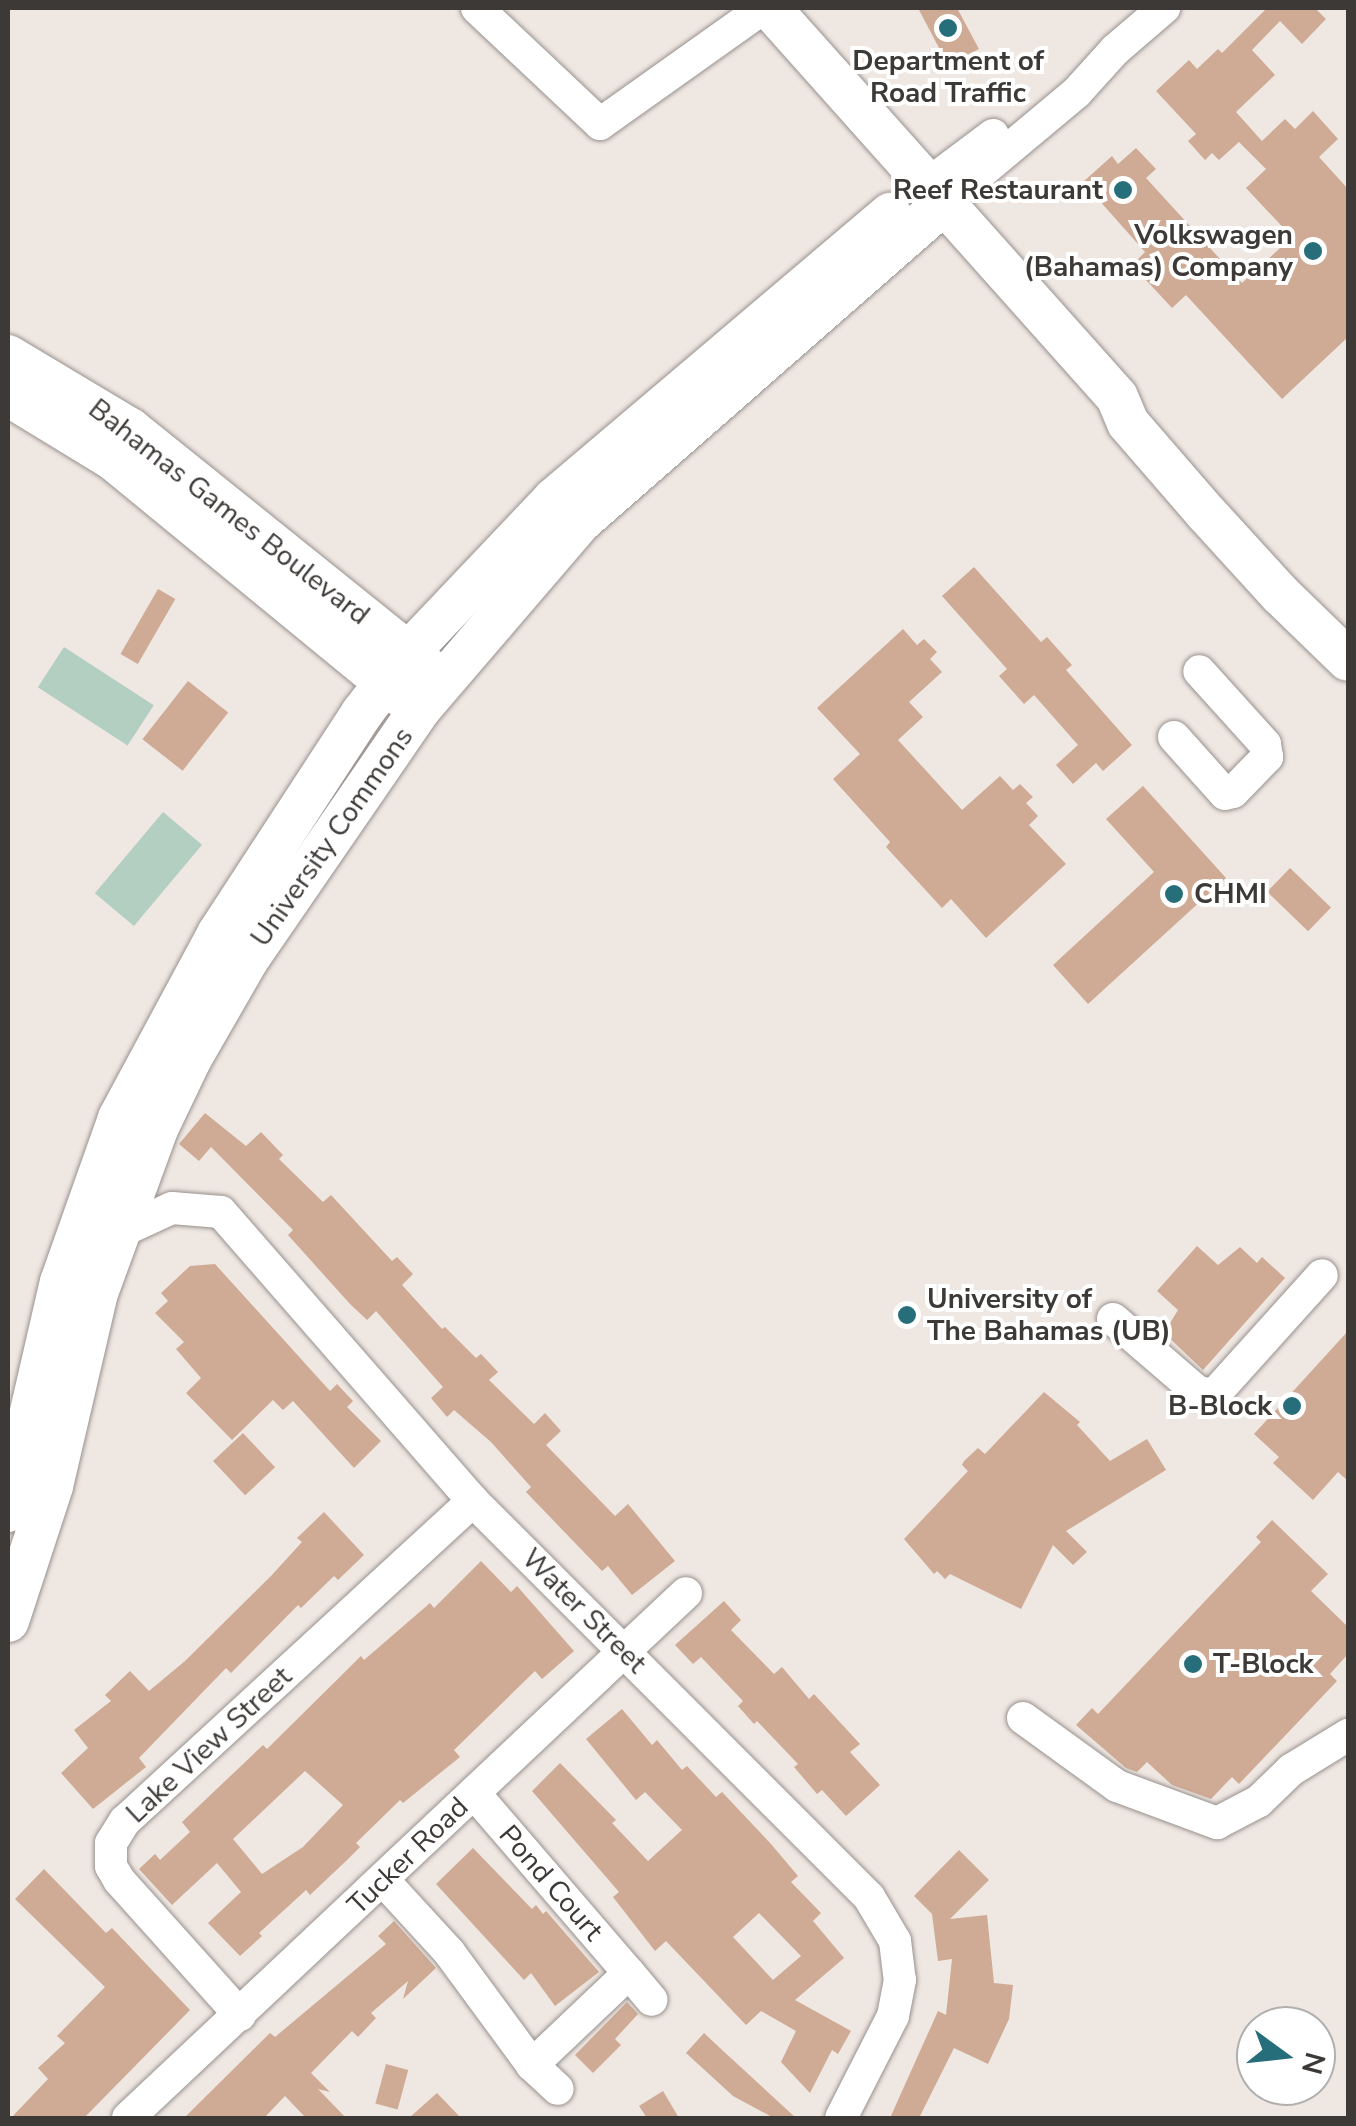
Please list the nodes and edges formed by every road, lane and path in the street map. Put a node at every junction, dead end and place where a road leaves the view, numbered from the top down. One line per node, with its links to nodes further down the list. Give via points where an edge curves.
1 (477, 8): 3 (street, via 600,124)
2 (1164, 8): 4 (street, via 1115,50 1060,80)
3 (757, 10): 4 (main road)
4 (924, 204): 7 (main road, via 1106,414 1128,423 1280,595); 8 (main road, University Commons, via 554,499); 10 (main road, University Commons, via 579,523)
5 (8, 356): 8 (main road, Bahamas Games Boulevard, via 130,430)
6 (8, 395): 8 (main road, Bahamas Games Boulevard, via 112,459)
7 (1348, 660)
8 (396, 667): 10 (main road, Bahamas Games Boulevard); 16 (main road, University Commons, via 218,934 119,1118 61,1282)
9 (1199, 671): 11 (street, via 1264,744 1267,757 1225,794)
10 (431, 696): 12 (main road, University Commons, via 248,959 157,1129)
11 (1174, 738)
12 (120, 1232): 15 (street, Water Street, via 172,1208 221,1212); 18 (main road, University Commons, via 97,1293 52,1486)
13 (1322, 1275): 14 (street, via 1214,1395 1198,1392)
14 (1112, 1319)
15 (473, 1501): 19 (street, Water Street); 26 (street, Lake View Street, via 126,1821 111,1843 114,1874)
16 (8, 1511)
17 (686, 1592): 19 (street, Tucker Road)
18 (8, 1621)
19 (624, 1651): 22 (street, Tucker Road); 30 (street, Water Street, via 869,1896 896,1940 898,2001)
20 (1024, 1718): 21 (street, via 1117,1786 1217,1823)
21 (1348, 1734)
22 (474, 1793): 23 (street, Tucker Road); 24 (street, Pond Court)
23 (383, 1880): 26 (street, Tucker Road); 27 (street, via 449,1952)
24 (628, 1974): 25 (street, Pond Court); 27 (street)
25 (652, 2000)
26 (240, 2015): 29 (street, Tucker Road)
27 (532, 2065): 28 (street)
28 (558, 2089)
29 (128, 2118)
30 (842, 2118)

